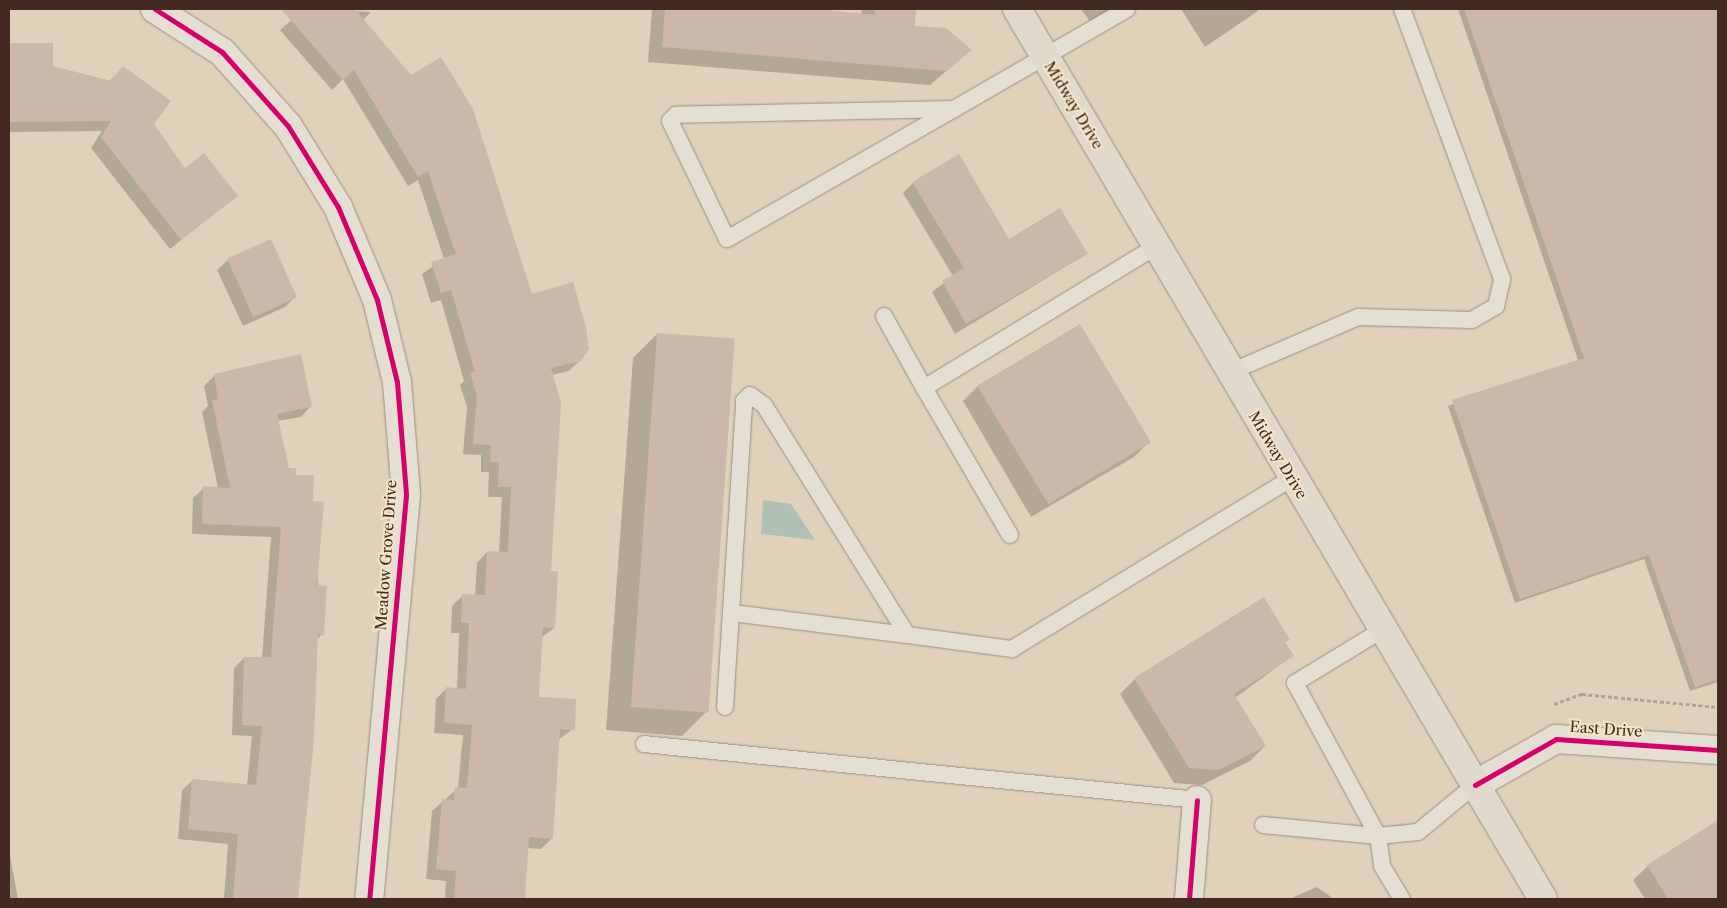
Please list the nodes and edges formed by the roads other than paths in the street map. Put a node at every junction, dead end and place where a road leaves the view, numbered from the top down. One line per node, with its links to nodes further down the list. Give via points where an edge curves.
1 (155, 9): 23 (street, Meadow Grove Drive, via 222,52 288,126 338,207 377,300 397,382 406,496)
2 (1017, 9): 5 (main road, Midway Drive)
3 (1127, 9): 5 (lane)
4 (1402, 9): 9 (lane, via 1502,279 1496,306 1472,320 1358,317)
5 (1044, 57): 6 (lane); 7 (main road, Midway Drive)
6 (954, 109): 6 (lane, via 727,239 670,121 676,115)
7 (1158, 245): 9 (main road, Midway Drive); 10 (lane)
8 (884, 316): 10 (lane)
9 (1228, 373): 11 (main road, Midway Drive)
10 (924, 388): 12 (lane)
11 (1292, 478): 14 (main road, Midway Drive); 15 (lane, via 1012,649)
12 (1010, 535)
13 (732, 613): 15 (lane); 15 (lane, via 744,401 750,395 764,405); 16 (lane)
14 (1382, 630): 19 (main road, Midway Drive); 22 (lane, via 1295,683)
15 (907, 634)
16 (725, 707)
17 (644, 744): 20 (lane)
18 (1718, 750): 19 (street, East Drive, via 1556,738)
19 (1475, 784): 22 (lane, via 1418,832); 26 (main road, Midway Drive)
20 (1197, 800): 24 (street)
21 (1263, 826): 22 (lane)
22 (1378, 836): 25 (lane, via 1382,866)
23 (369, 899)
24 (1189, 899)
25 (1402, 899)
26 (1542, 899)

